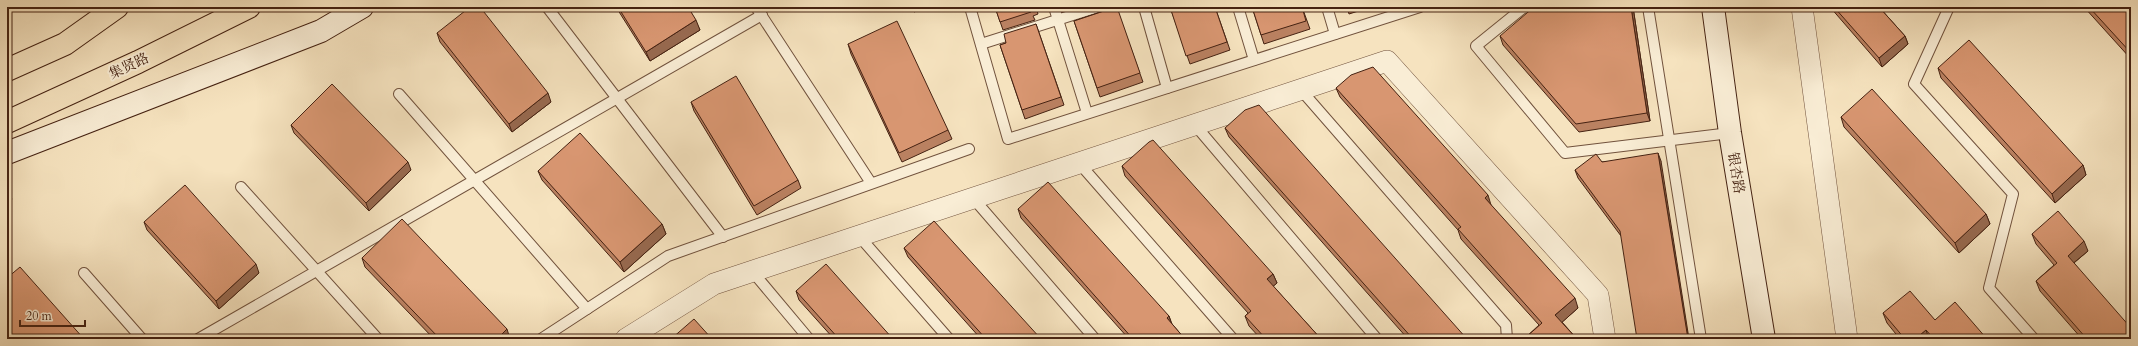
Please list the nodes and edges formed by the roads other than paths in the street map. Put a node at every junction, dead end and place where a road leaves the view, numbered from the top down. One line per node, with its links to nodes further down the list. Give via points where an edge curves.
1 (117, 7): 22 (highway, via 65,44)
2 (249, 7): 28 (highway, 集贤路, via 138,62)
3 (362, 7): 33 (street, via 321,30)
4 (548, 7): 26 (lane)
5 (970, 7): 20 (lane)
6 (1054, 7): 18 (lane)
7 (1098, 7): 18 (lane)
8 (1144, 7): 23 (lane)
9 (1238, 7): 21 (lane)
10 (1327, 7): 19 (lane)
11 (1529, 7): 31 (lane, via 1523,8 1476,46 1565,153)
12 (1648, 7): 31 (lane)
13 (1713, 7): 30 (street, 银杏路)
14 (1802, 7): 59 (street)
15 (1949, 7): 60 (lane, via 1914,84 2013,194 1989,288)
16 (1414, 8): 19 (lane)
17 (759, 11): 26 (lane); 36 (lane)
18 (1058, 20): 20 (lane); 27 (lane)
19 (1335, 34): 21 (lane)
20 (980, 44): 27 (lane, via 1008,140)
21 (1254, 60): 23 (lane)
22 (7, 70)
23 (1167, 88): 27 (lane)
24 (1300, 90): 29 (street); 55 (lane, via 1506,325); 56 (street, via 1387,61 1598,295)
25 (399, 94): 35 (lane)
26 (617, 98): 35 (lane); 40 (lane)
27 (1086, 113)
28 (7, 122)
29 (1195, 125): 34 (street); 54 (lane)
30 (1730, 133): 31 (lane); 58 (street, 银杏路)
31 (1671, 141): 57 (lane)
32 (969, 148): 36 (lane)
33 (7, 153)
34 (1079, 163): 38 (street); 53 (lane)
35 (474, 180): 41 (lane); 44 (lane)
36 (871, 183): 40 (lane)
37 (241, 186): 41 (lane)
38 (973, 198): 39 (street); 52 (lane)
39 (859, 236): 42 (street); 51 (lane)
40 (723, 237): 44 (lane, via 668,256)
41 (317, 271): 46 (lane); 47 (lane)
42 (752, 271): 49 (street, via 714,284); 50 (lane)
43 (84, 273): 45 (lane)
44 (587, 309): 48 (lane)
45 (142, 339)
46 (198, 339)
47 (378, 339)
48 (541, 339)
49 (626, 339)
50 (809, 339)
51 (950, 339)
52 (1095, 339)
53 (1233, 339)
54 (1377, 339)
55 (1507, 339)
56 (1605, 339)
57 (1701, 339)
58 (1764, 339)
59 (1847, 339)
60 (2034, 339)

